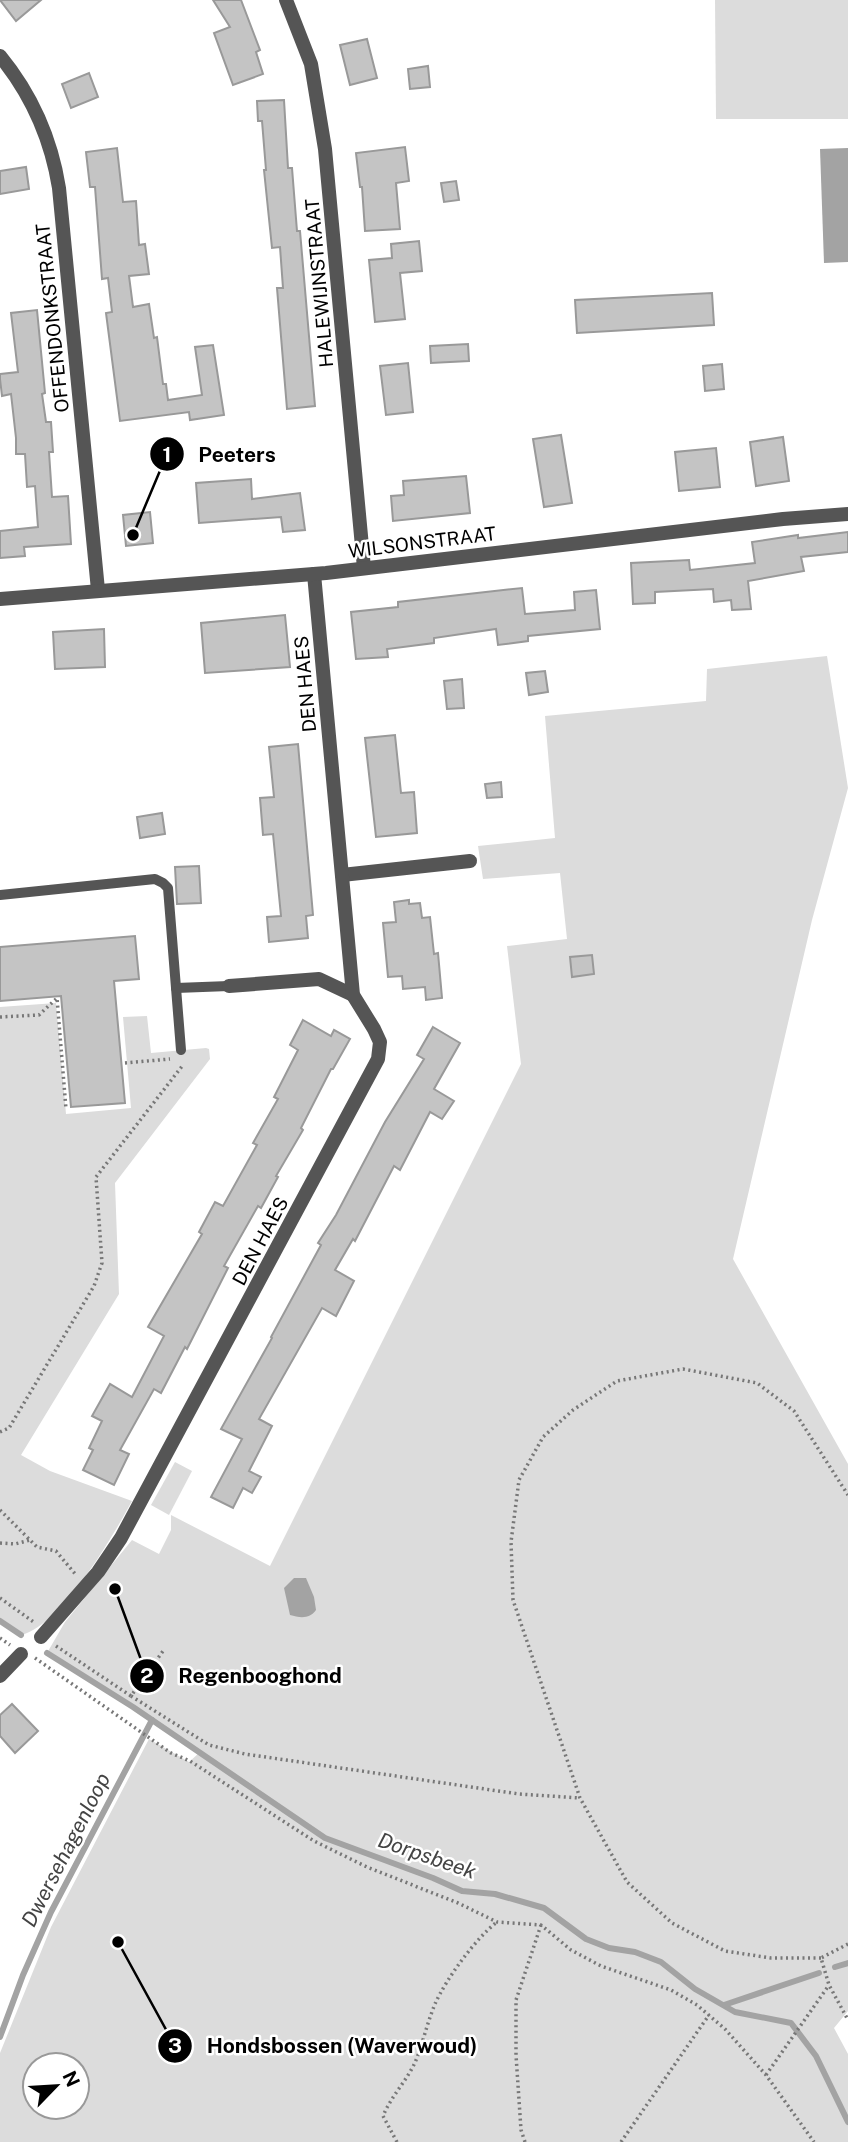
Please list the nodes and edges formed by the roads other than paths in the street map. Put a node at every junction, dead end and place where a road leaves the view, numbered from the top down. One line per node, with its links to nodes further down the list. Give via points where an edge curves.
1 (286, 0): 4 (street, HALEWIJNSTRAAT, via 311,64 326,149)
2 (0, 56): 6 (street, OFFENDONKSTRAAT, via 29,97 54,156)
3 (848, 514): 4 (street, WILSONSTRAAT)
4 (364, 568): 5 (street, WILSONSTRAAT)
5 (314, 574): 6 (street, WILSONSTRAAT); 9 (street, DEN HAES)
6 (98, 590): 7 (street, WILSONSTRAAT)
7 (0, 599)
8 (470, 862): 9 (street)
9 (342, 875): 13 (street, DEN HAES)
10 (0, 895): 12 (lane, via 155,879 163,883 168,888)
11 (229, 985): 12 (lane); 13 (street, via 319,979)
12 (176, 988): 14 (lane)
13 (353, 995): 15 (street, DEN HAES, via 380,1042 378,1059 112,1554)
14 (181, 1054)
15 (43, 1634)
16 (21, 1654): 17 (street)
17 (0, 1676)

